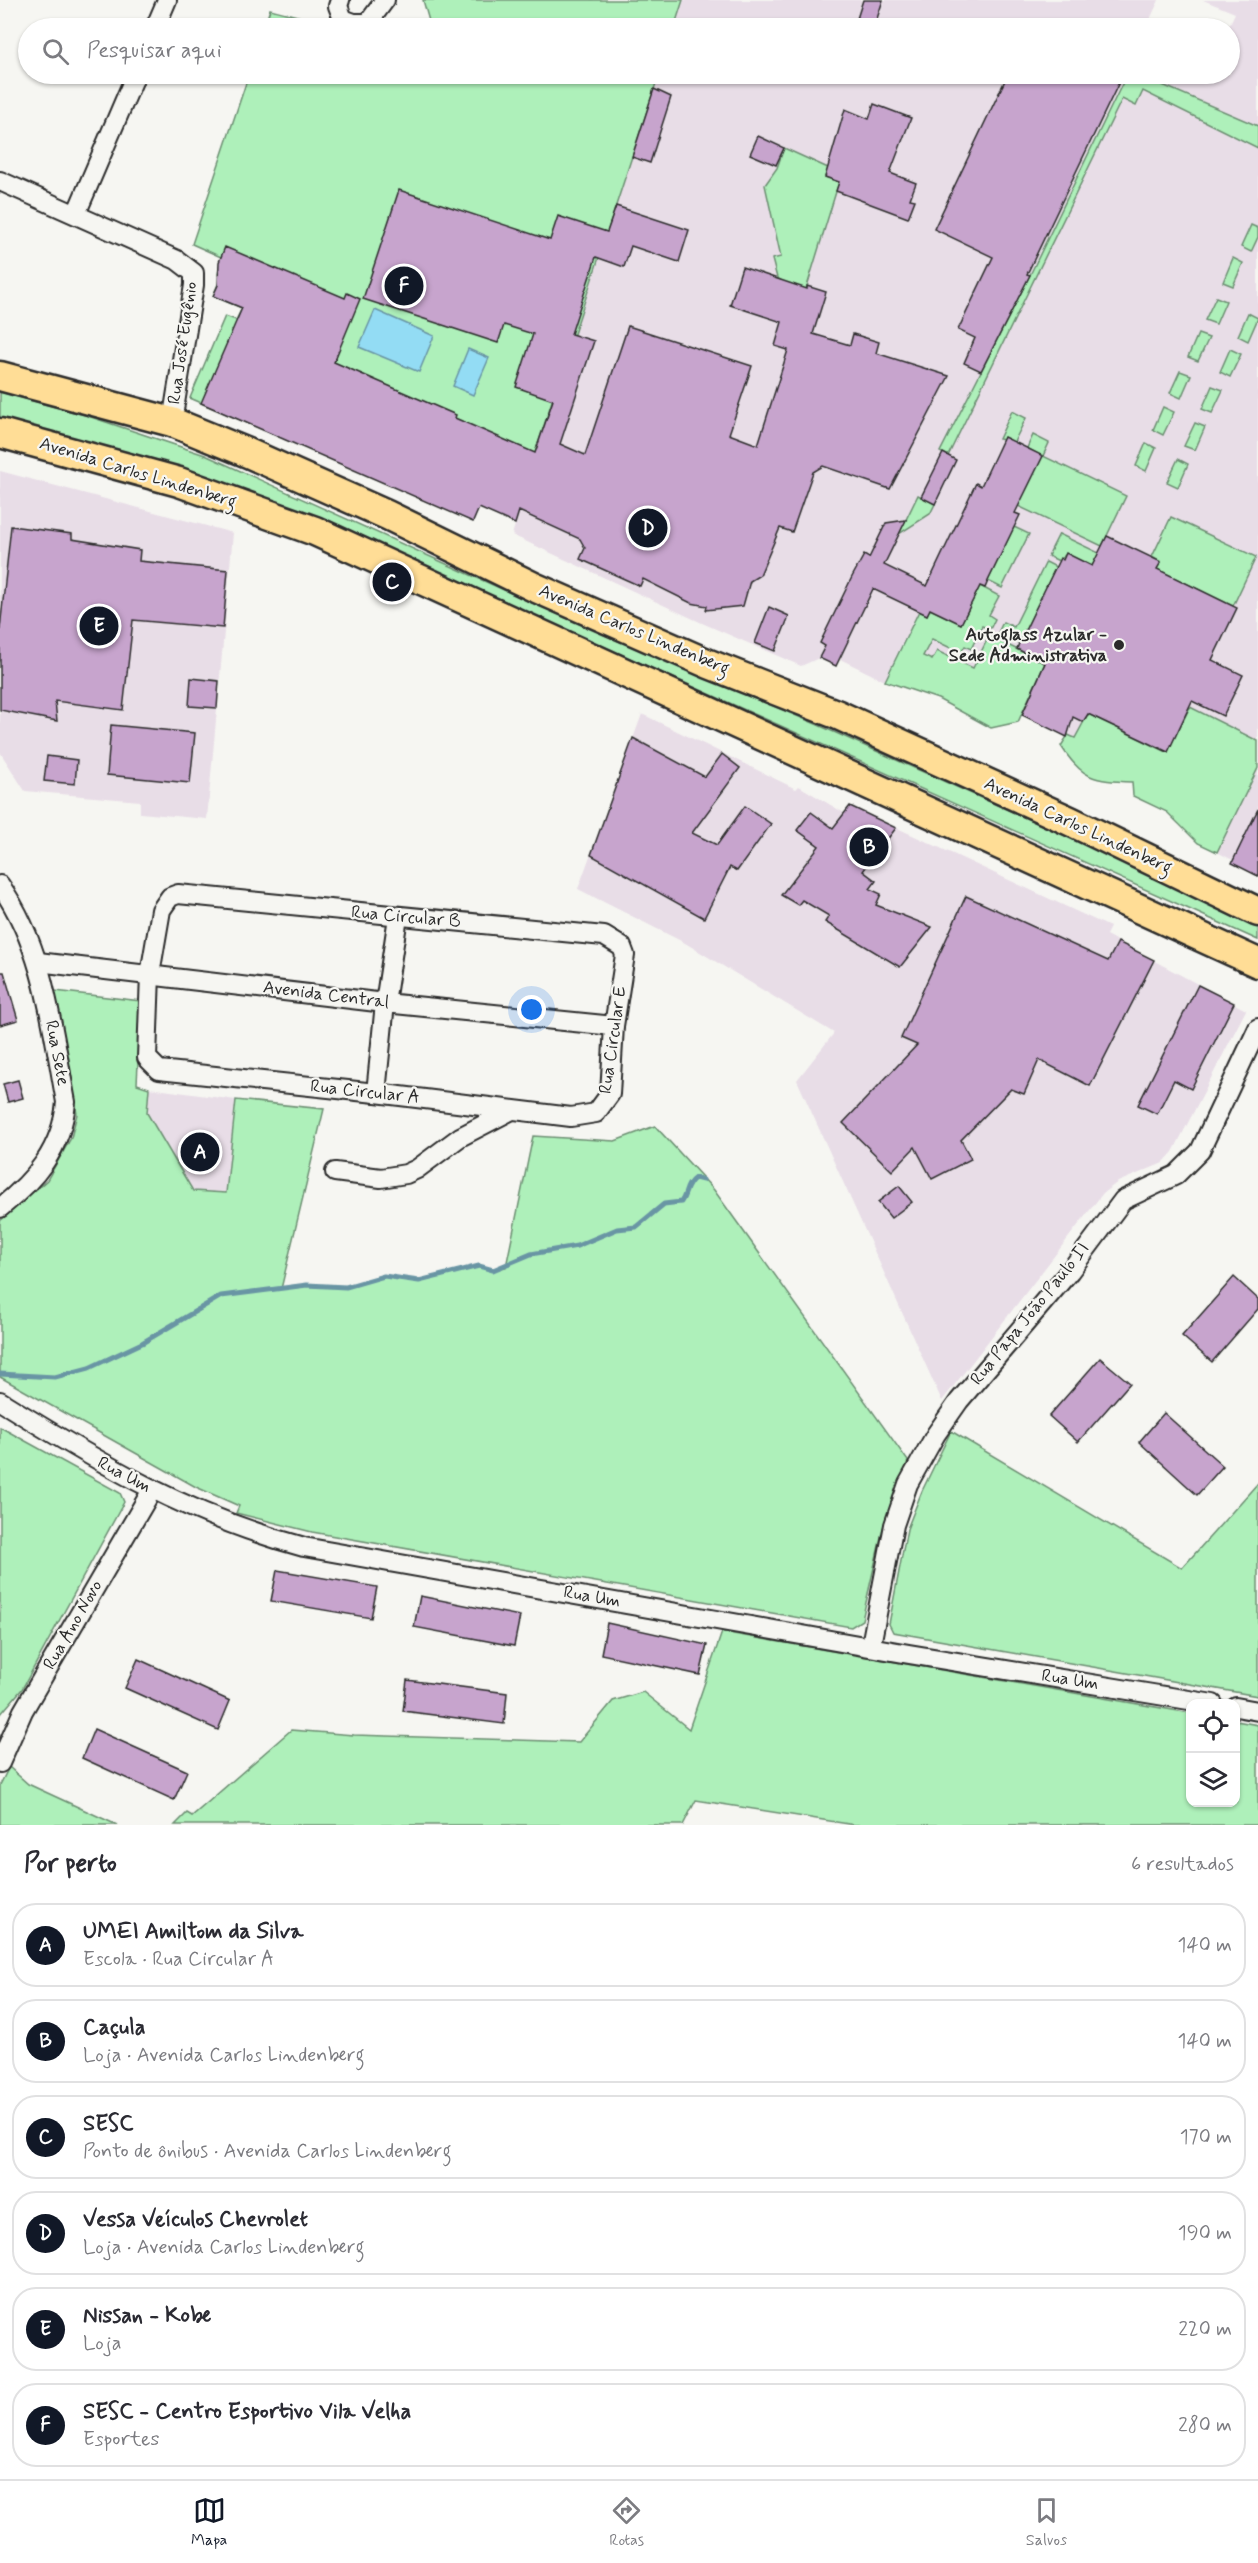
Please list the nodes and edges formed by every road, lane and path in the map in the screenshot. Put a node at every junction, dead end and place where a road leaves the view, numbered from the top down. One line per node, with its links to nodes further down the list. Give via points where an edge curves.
1 (167, 0): 4 (street)
2 (340, 0): 5 (street)
3 (385, 0): 6 (street)
4 (159, 18)
5 (343, 18)
6 (372, 18)
7 (132, 84): 9 (street)
8 (0, 181): 9 (street)
9 (76, 214): 11 (street, Rua José Eugênio, via 177,260 194,273)
10 (0, 376): 11 (main road, Avenida Carlos Lindenberg)
11 (172, 422): 14 (main road, Avenida Carlos Lindenberg, via 387,515 534,587 846,719)
12 (0, 433): 18 (main road, Avenida Carlos Lindenberg, via 179,482 315,531)
13 (0, 885): 17 (street, Rua Sete, via 12,902)
14 (1258, 912)
15 (398, 917): 16 (street, Rua Circular B, via 604,936 622,948); 19 (street, Rua Circular B, via 178,894 161,910); 20 (street)
16 (625, 955): 21 (street, Rua Circular E)
17 (38, 962): 19 (street, Avenida Central); 27 (street, Rua Sete, via 66,1102 64,1122 47,1161)
18 (1258, 963)
19 (150, 974): 20 (street, Avenida Central); 23 (street, Rua Circular A, via 147,1058 159,1070)
20 (385, 1003): 21 (street, Avenida Central); 23 (street)
21 (614, 1026): 25 (street, Rua Circular E, via 610,1094 596,1113)
22 (1258, 1028): 30 (street, Rua Papa João Paulo II, via 1200,1151 1176,1175 1123,1200 936,1434 908,1484 894,1526)
23 (376, 1093): 24 (street, Rua Circular A)
24 (512, 1110): 25 (street, Rua Circular A, via 571,1117); 26 (street, via 460,1137 406,1174 381,1178)
25 (588, 1115)
26 (335, 1172)
27 (0, 1208)
28 (0, 1401): 29 (street, Rua Um)
29 (152, 1490): 30 (street, Rua Um, via 234,1526 304,1547); 34 (street, Rua Ano Novo, via 23,1711)
30 (871, 1645): 31 (street, Rua Um)
31 (1186, 1699)
32 (1240, 1708): 33 (street)
33 (1258, 1711)
34 (0, 1763)

